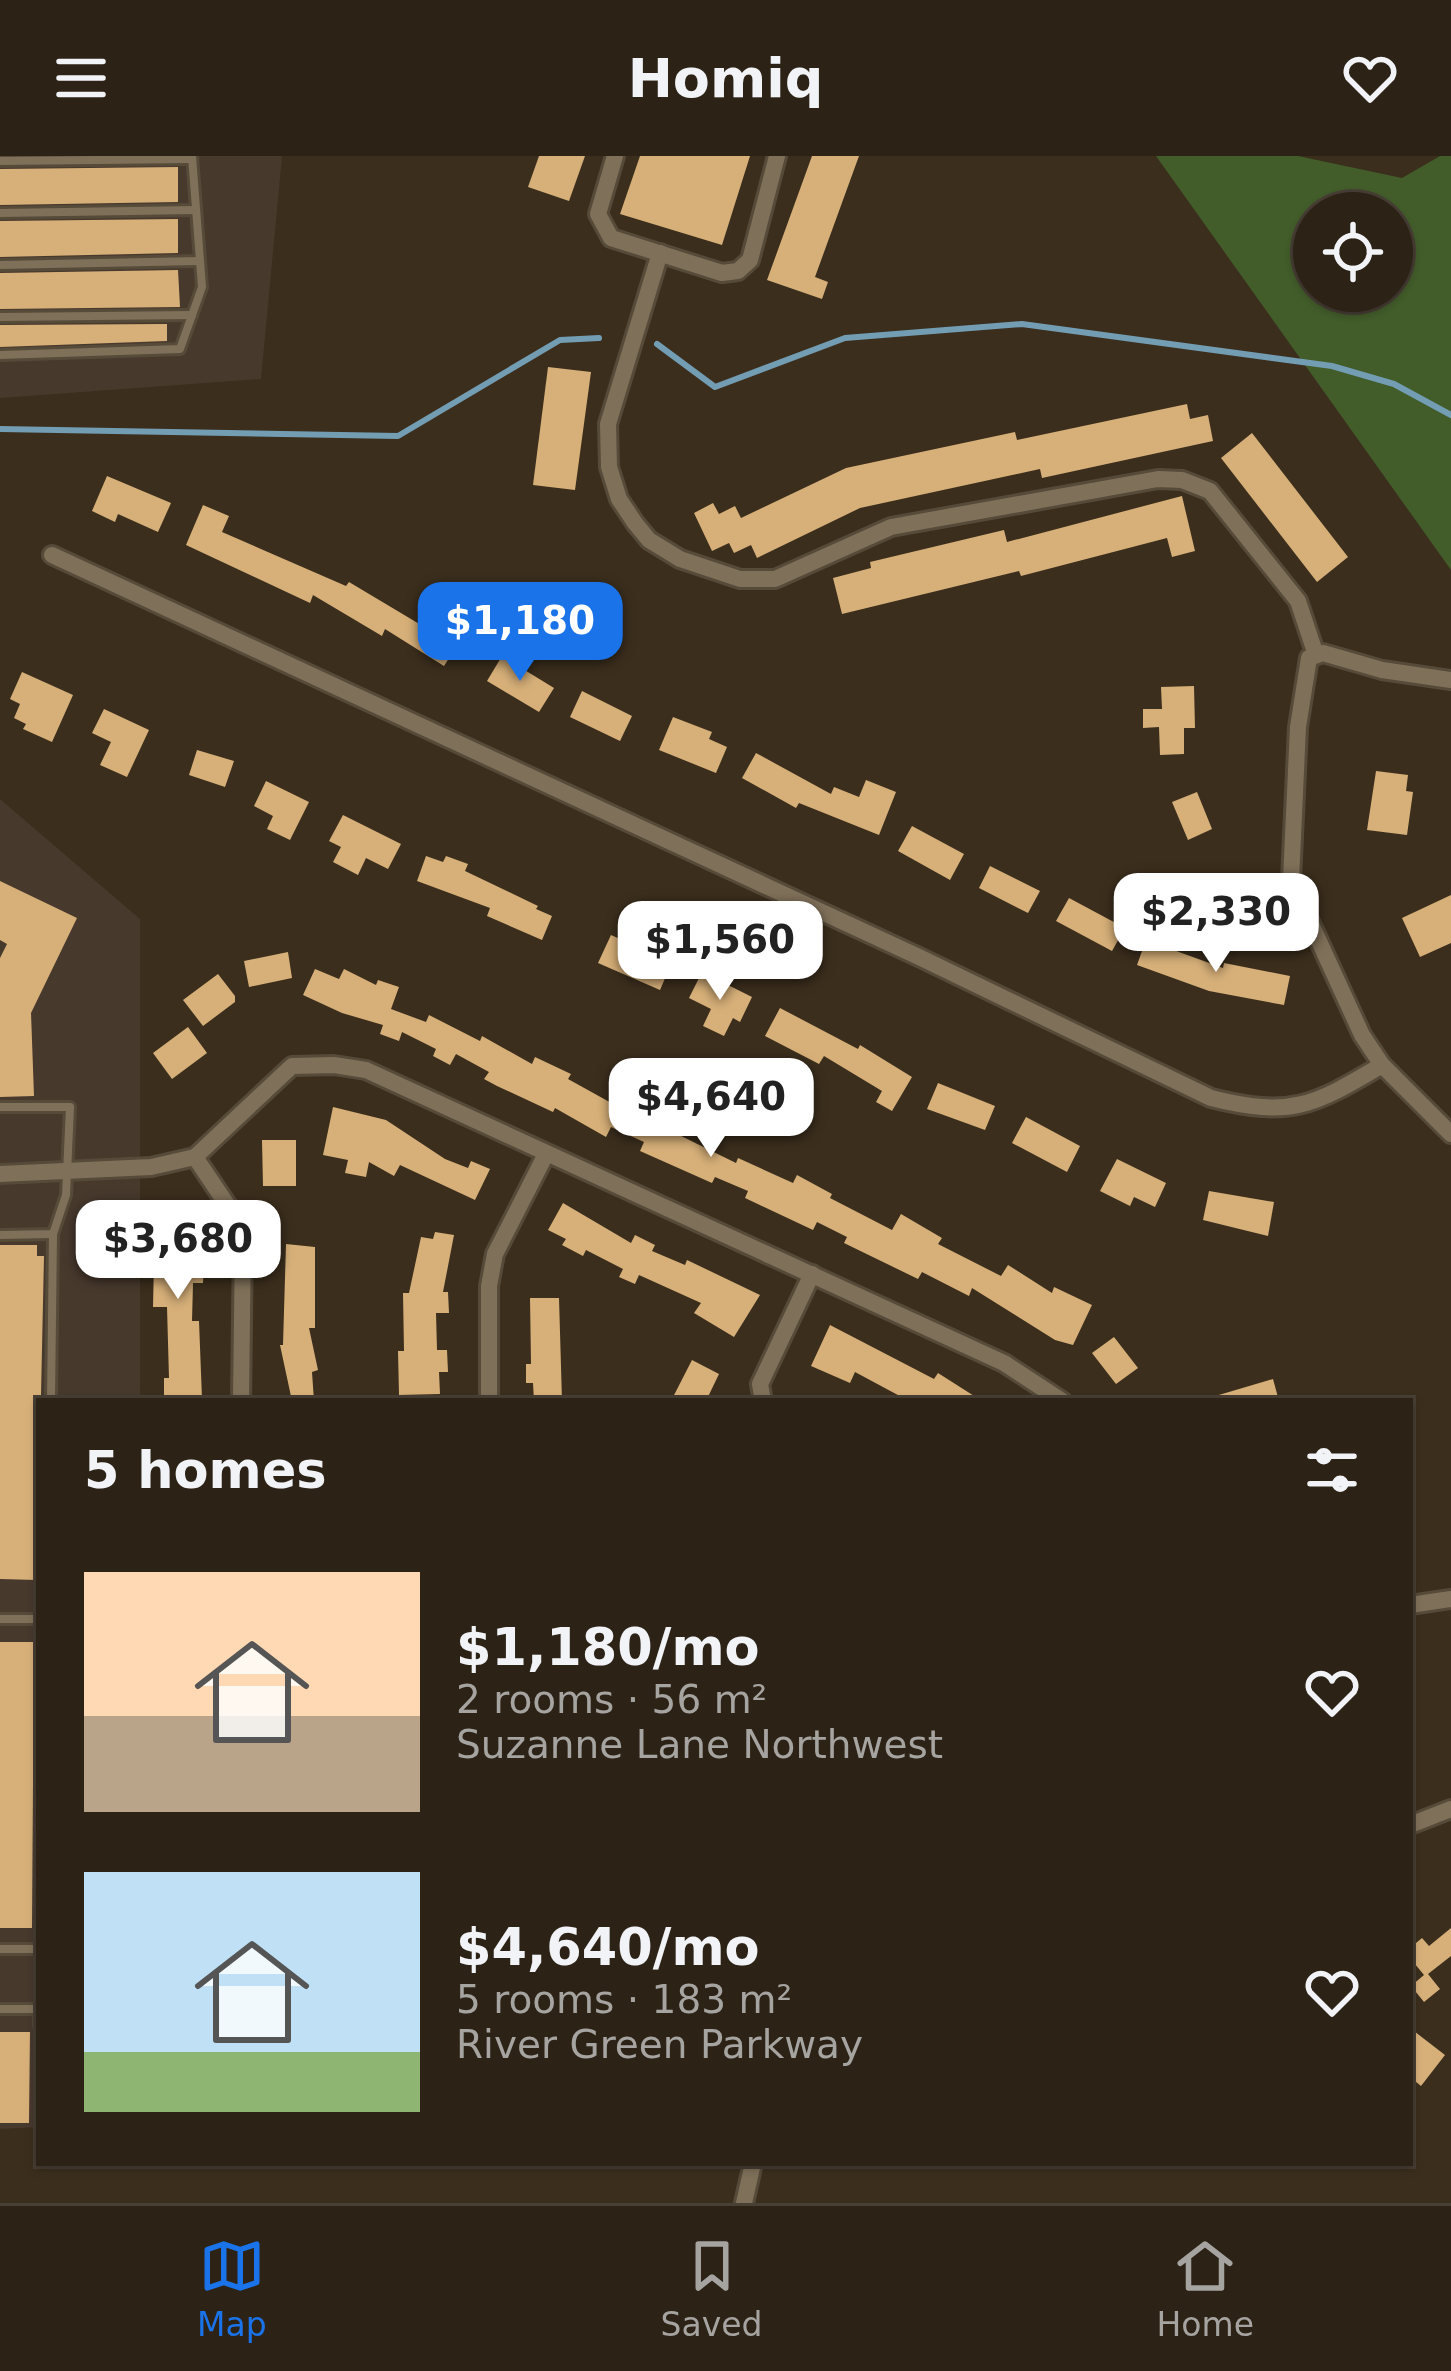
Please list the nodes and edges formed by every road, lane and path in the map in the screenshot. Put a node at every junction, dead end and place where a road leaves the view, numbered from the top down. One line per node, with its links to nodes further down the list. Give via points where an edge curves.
1 (615, 156): 7 (street, via 598,214 602,226 611,238)
2 (778, 156): 7 (street, via 750,260 738,271)
3 (192, 158): 4 (lane); 5 (lane)
4 (0, 161)
5 (196, 210): 6 (lane); 8 (lane)
6 (0, 213)
7 (660, 253): 14 (street, via 608,424 609,467 634,523 680,559 740,579 775,580 890,526 1182,480 1210,491 1298,601)
8 (200, 261): 9 (lane); 10 (lane)
9 (0, 265)
10 (192, 315): 11 (lane); 12 (lane, via 180,349)
11 (0, 317)
12 (0, 355)
13 (52, 555): 16 (street, via 1210,1098 1255,1109 1318,1103)
14 (1316, 655): 15 (street); 16 (street, via 1309,658 1298,727 1291,880)
15 (1451, 680)
16 (1382, 1065): 18 (street)
17 (0, 1107): 21 (lane, via 70,1107)
18 (1451, 1134)
19 (545, 1156): 20 (street, via 366,1070 334,1065 292,1066); 25 (street); 28 (street, via 495,1254)
20 (195, 1157): 21 (street); 27 (street, via 243,1239)
21 (69, 1171): 22 (street); 23 (lane)
22 (0, 1174)
23 (53, 1234): 24 (lane); 26 (lane)
24 (0, 1235)
25 (812, 1274): 29 (street, via 760,1384); 30 (street, via 1030,1377)
26 (51, 1398)
27 (241, 1398)
28 (489, 1398)
29 (762, 1398)
30 (1058, 1398)
31 (1451, 1599): 32 (street)
32 (1413, 1605)
33 (0, 1619): 34 (lane)
34 (36, 1619)
35 (1451, 1809): 36 (street)
36 (1413, 1825)
37 (0, 1949): 38 (lane)
38 (36, 1949)
39 (0, 2009): 40 (lane)
40 (36, 2009)
41 (752, 2166): 42 (street)
42 (744, 2203)

